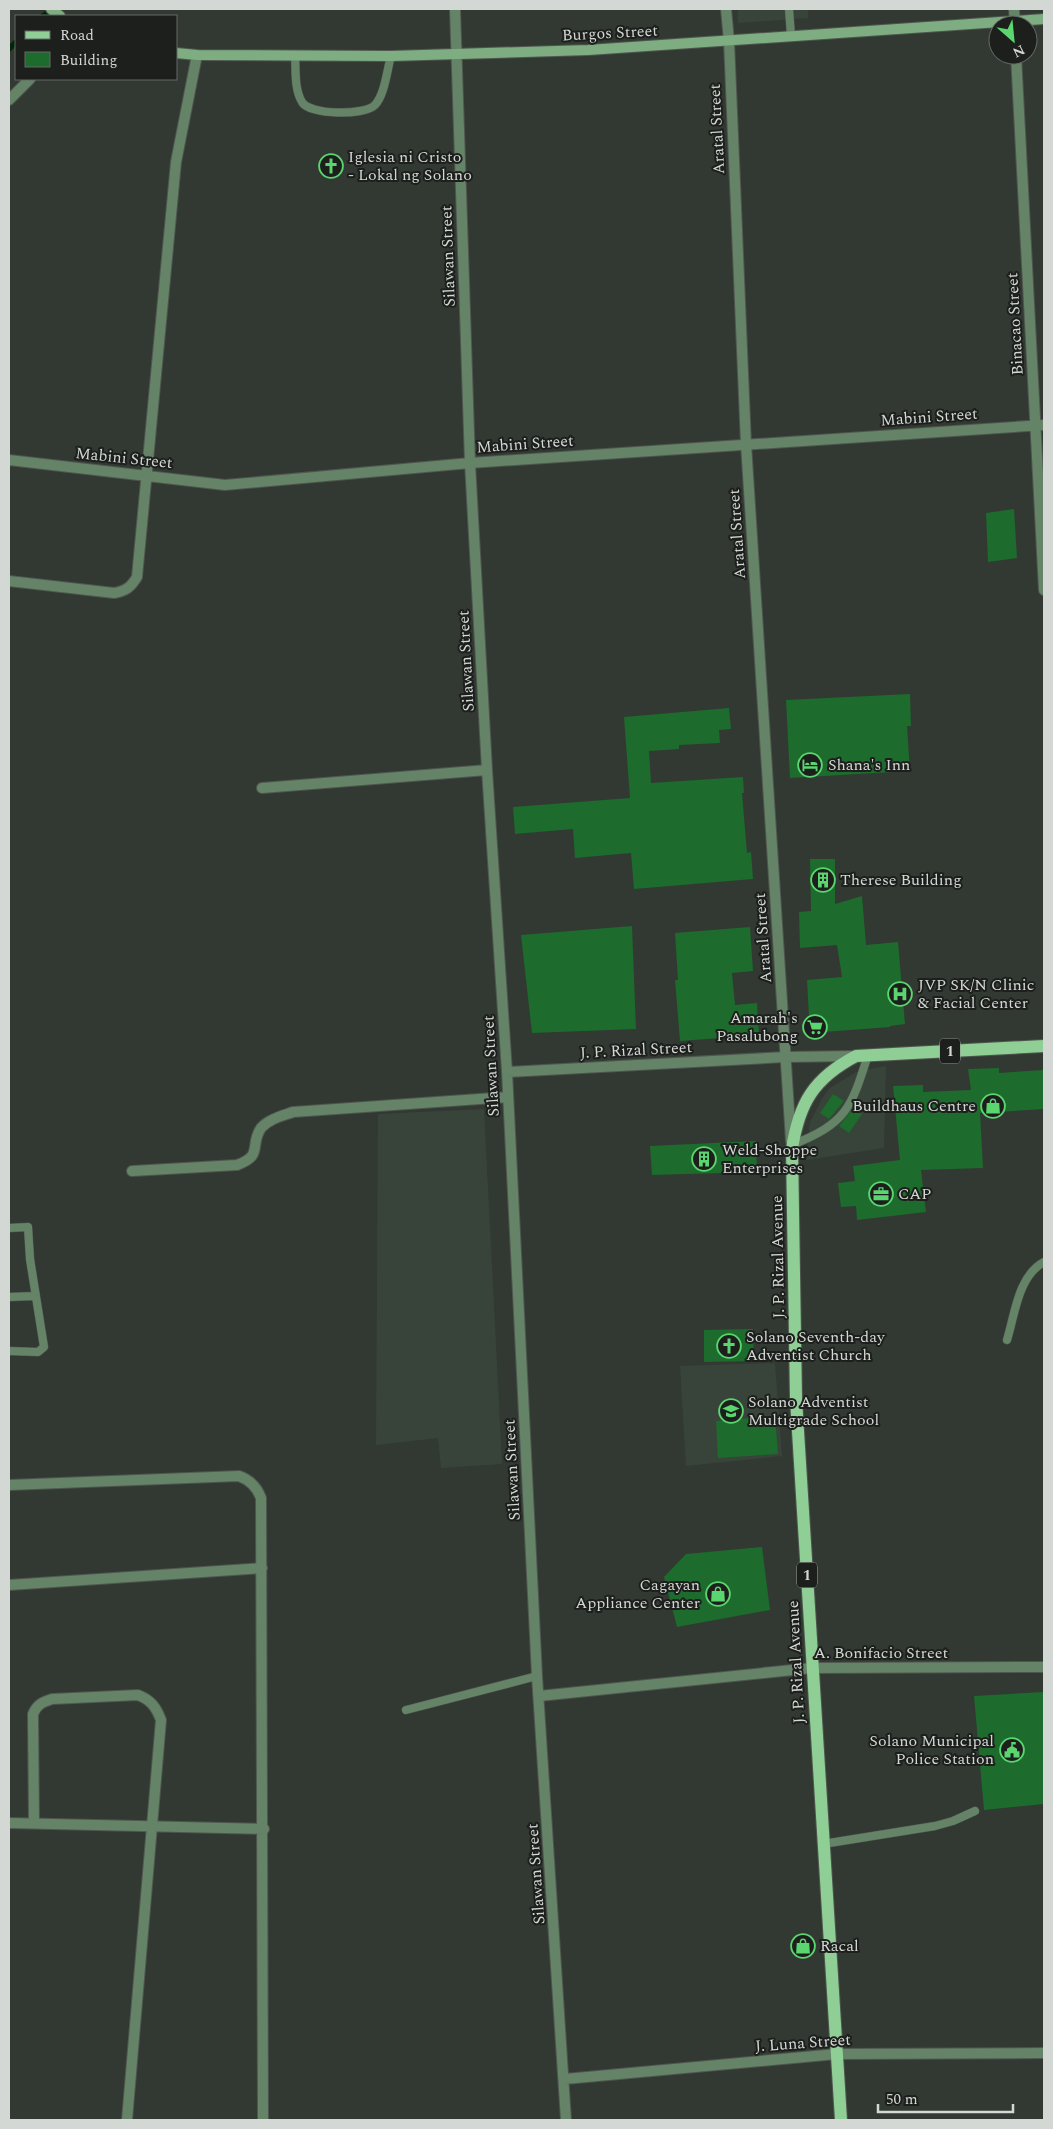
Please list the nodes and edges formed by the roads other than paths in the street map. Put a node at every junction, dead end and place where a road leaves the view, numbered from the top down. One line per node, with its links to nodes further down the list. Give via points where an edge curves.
1 (454, 9): 8 (street, Silawan Street)
2 (726, 9): 6 (street, Aratal Street)
3 (789, 9): 5 (lane)
4 (988, 25): 5 (main road, Burgos Street)
5 (791, 36): 6 (main road, Burgos Street)
6 (728, 41): 8 (main road, Burgos Street, via 588,50); 16 (street, Aratal Street)
7 (178, 53): 9 (main road, Burgos Street)
8 (456, 53): 11 (main road, Burgos Street); 18 (street, Silawan Street)
9 (197, 54): 10 (main road, Burgos Street); 19 (street, via 176,162)
10 (295, 55): 11 (main road, Burgos Street); 11 (lane, via 298,90 306,107 357,112 375,105)
11 (391, 56)
12 (1017, 65): 15 (street, Binacao Street)
13 (29, 80): 14 (street)
14 (9, 100)
15 (1040, 425): 16 (street, Mabini Street); 21 (street, Binacao Street)
16 (746, 444): 18 (street, Mabini Street); 26 (street, Aratal Street)
17 (9, 460): 19 (street, Mabini Street)
18 (470, 462): 19 (street, Mabini Street, via 225,484); 22 (street, Silawan Street)
19 (146, 475): 20 (street, via 138,577 131,587 114,593)
20 (9, 580)
21 (1044, 590)
22 (487, 770): 23 (street); 27 (street, Silawan Street)
23 (262, 788)
24 (1044, 1046): 25 (main road, J. P. Rizal Avenue / 1)
25 (862, 1056): 26 (street, J. P. Rizal Street); 29 (main road, J. P. Rizal Avenue / 1, via 838,1065 821,1079 808,1096 795,1128); 29 (lane, via 852,1100 838,1120)
26 (785, 1057): 27 (street, J. P. Rizal Street); 29 (street, Aratal Street)
27 (508, 1072): 28 (street, Silawan Street)
28 (508, 1097): 30 (street, via 293,1112 261,1128 254,1155 237,1165); 42 (street, Silawan Street)
29 (792, 1147): 41 (main road, J. P. Rizal Avenue / 1, via 796,1399)
30 (132, 1171)
31 (9, 1228): 33 (lane, via 28,1227)
32 (1044, 1262): 35 (lane, via 1030,1274 1023,1286)
33 (35, 1296): 34 (lane); 36 (lane, via 44,1347 38,1352)
34 (9, 1298)
35 (1008, 1340)
36 (9, 1351)
37 (9, 1485): 38 (street, via 239,1476 258,1489 261,1498)
38 (262, 1568): 39 (street); 49 (street)
39 (9, 1585)
40 (1044, 1667): 41 (street, A. Bonifacio Street)
41 (812, 1668): 43 (street, A. Bonifacio Street); 50 (main road, J. P. Rizal Avenue / 1)
42 (537, 1676): 43 (street, Silawan Street); 44 (lane)
43 (539, 1696): 53 (street, Silawan Street)
44 (406, 1710)
45 (975, 1810): 50 (lane, via 935,1826)
46 (9, 1823): 47 (street)
47 (34, 1823): 48 (street); 48 (street, via 33,1714 36,1707 52,1699 138,1695 149,1699 161,1720)
48 (152, 1827): 49 (street); 54 (street)
49 (264, 1829): 55 (street)
50 (823, 1844): 52 (main road, J. P. Rizal Avenue / 1)
51 (1044, 2053): 52 (street, J. Luna Street)
52 (837, 2054): 53 (street, J. Luna Street); 57 (main road, J. P. Rizal Avenue / 1)
53 (564, 2079): 56 (street, Silawan Street)
54 (127, 2120)
55 (263, 2120)
56 (566, 2120)
57 (841, 2120)

